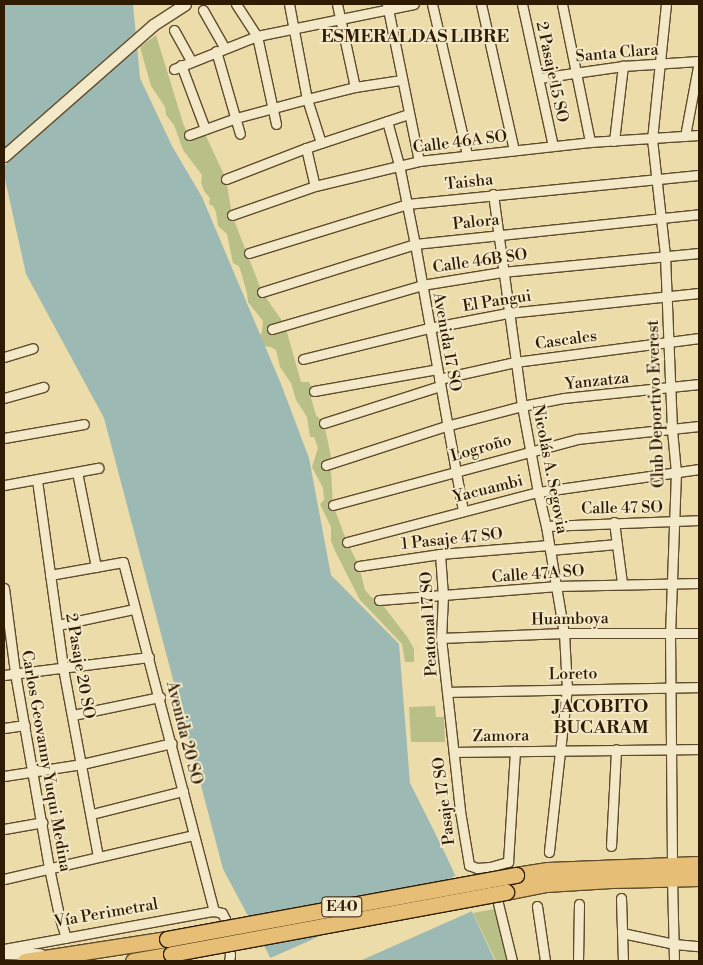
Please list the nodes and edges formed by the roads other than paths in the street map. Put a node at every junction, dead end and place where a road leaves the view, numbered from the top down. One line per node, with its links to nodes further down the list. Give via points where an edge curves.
1 (186, 4): 44 (street, via 153,25)
2 (236, 4): 16 (street)
3 (289, 4): 14 (street)
4 (337, 4): 13 (street)
5 (414, 4): 11 (street)
6 (432, 4): 45 (street)
7 (481, 4): 43 (street)
8 (522, 4): 23 (street, 2 Pasaje 15 SO)
9 (562, 4): 22 (street)
10 (666, 4): 20 (street, Club Deportivo Everest)
11 (388, 6): 13 (street); 24 (street)
12 (203, 10): 17 (street)
13 (340, 20): 14 (street); 25 (street)
14 (294, 29): 16 (street); 26 (street)
15 (174, 30): 18 (street)
16 (257, 36): 17 (street); 27 (street)
17 (220, 49): 18 (street); 29 (street)
18 (191, 61): 32 (street, via 178,67)
19 (699, 61): 20 (street, Santa Clara); 36 (street)
20 (659, 64): 21 (street, Santa Clara); 37 (street, Club Deportivo Everest)
21 (623, 66): 22 (street, Santa Clara); 38 (street)
22 (576, 71): 23 (street, Santa Clara); 39 (street)
23 (539, 78): 41 (street, 2 Pasaje 15 SO)
24 (402, 80): 25 (street); 28 (street)
25 (355, 87): 26 (street)
26 (307, 99): 27 (street); 40 (street)
27 (273, 108): 29 (street); 31 (street)
28 (408, 114): 30 (street); 46 (street)
29 (236, 118): 32 (street); 33 (street)
30 (387, 121): 40 (street); 47 (street, Avenida 17 SO)
31 (276, 124)
32 (206, 129): 34 (street)
33 (240, 134)
34 (188, 135)
35 (699, 135): 36 (street, Calle 46A SO)
36 (685, 136): 37 (street, Calle 46A SO)
37 (652, 139): 38 (street, Calle 46A SO); 50 (street, Club Deportivo Everest)
38 (614, 141): 39 (street, Calle 46A SO)
39 (590, 142): 41 (street, Calle 46A SO)
40 (321, 143): 42 (street)
41 (553, 146): 43 (street, Calle 46A SO)
42 (306, 148): 49 (street); 51 (street)
43 (514, 150): 45 (street, Calle 46A SO)
44 (4, 156)
45 (467, 156): 46 (street, Calle 46A SO)
46 (419, 161): 47 (street, Calle 46A SO)
47 (399, 165): 51 (street, Calle 46A SO); 53 (street, Avenida 17 SO)
48 (699, 175): 50 (street, Taisha)
49 (226, 179)
50 (657, 180): 52 (street, Taisha); 56 (street, Club Deportivo Everest)
51 (315, 186): 55 (street, Calle 46A SO)
52 (493, 194): 53 (street, Taisha); 57 (street, Nicolás A. Segovia)
53 (407, 204): 58 (street, Avenida 17 SO); 59 (street, Taisha)
54 (699, 214): 56 (street, Palora)
55 (232, 215)
56 (660, 217): 57 (street, Palora); 61 (street, Club Deportivo Everest)
57 (497, 234): 58 (street, Palora); 62 (street, Nicolás A. Segovia)
58 (415, 244): 63 (street, Avenida 17 SO); 64 (street, Palora)
59 (248, 253)
60 (699, 253): 61 (street, Calle 46B SO)
61 (665, 256): 62 (street, Calle 46B SO); 66 (street, Club Deportivo Everest)
62 (502, 272): 63 (street, Calle 46B SO); 67 (street, Nicolás A. Segovia)
63 (422, 285): 68 (street, Avenida 17 SO); 69 (street, Calle 46B SO)
64 (262, 292)
65 (699, 293): 66 (street, El Pangui)
66 (666, 295): 67 (street, El Pangui); 71 (street, Club Deportivo Everest)
67 (508, 313): 68 (street, El Pangui); 75 (street, Nicolás A. Segovia)
68 (430, 328): 74 (street, El Pangui); 76 (street, Avenida 17 SO)
69 (272, 330)
70 (699, 338): 71 (street, Cascales)
71 (668, 342): 75 (street, Cascales); 80 (street, Club Deportivo Everest)
72 (33, 348): 73 (street)
73 (4, 357)
74 (303, 359)
75 (515, 362): 77 (street, Cascales); 83 (street, Nicolás A. Segovia)
76 (437, 369): 77 (street, Avenida 17 SO); 81 (street)
77 (439, 383): 84 (street, Cascales); 86 (street, Avenida 17 SO)
78 (699, 384): 80 (street, Yanzatza)
79 (43, 387): 82 (street)
80 (671, 389): 83 (street, Yanzatza, via 564,398); 88 (street, Club Deportivo Everest)
81 (314, 391)
82 (4, 398)
83 (522, 406): 86 (street, Yanzatza); 90 (street, Nicolás A. Segovia)
84 (324, 423)
85 (84, 424): 89 (street)
86 (446, 426): 91 (street, Yanzatza); 94 (street, Avenida 17 SO)
87 (699, 426): 88 (street, Logroño)
88 (672, 430): 90 (street, Logroño, via 577,439); 96 (street, Club Deportivo Everest)
89 (4, 438)
90 (530, 450): 94 (street, Logroño); 99 (street, Nicolás A. Segovia)
91 (326, 466)
92 (98, 468): 95 (street)
93 (699, 469): 96 (street, Yacuambi)
94 (456, 471): 100 (street, Logroño); 101 (street, Avenida 17 SO)
95 (77, 472): 97 (street); 111 (street)
96 (676, 472): 99 (street, Yacuambi); 104 (street, Club Deportivo Everest)
97 (37, 480): 98 (street); 112 (street, 2 Pasaje 20 SO)
98 (4, 485)
99 (538, 492): 101 (street, Yacuambi); 105 (street, Nicolás A. Segovia)
100 (333, 505)
101 (463, 511): 106 (street, Yacuambi)
102 (699, 520): 104 (street, Calle 47 SO)
103 (614, 522): 104 (street, Calle 47 SO); 105 (street, Calle 47 SO); 107 (street)
104 (673, 522): 115 (street, Club Deportivo Everest)
105 (546, 526): 108 (street, Nicolás A. Segovia)
106 (347, 542)
107 (617, 544): 108 (street, 1 Pasaje 47 SO); 113 (street)
108 (550, 547): 109 (street, 1 Pasaje 47 SO); 116 (street, Nicolás A. Segovia)
109 (440, 554): 110 (street, 1 Pasaje 47 SO); 118 (street, Peatonal 17 SO)
110 (359, 566)
111 (96, 567): 112 (street); 120 (street, Avenida 20 SO, via 123,562)
112 (50, 575): 121 (street, 2 Pasaje 20 SO)
113 (622, 583): 115 (street, Calle 47A SO); 116 (street, Calle 47A SO)
114 (699, 583): 115 (street, Calle 47A SO)
115 (671, 584): 122 (street, Club Deportivo Everest)
116 (557, 586): 118 (street, Calle 47A SO); 123 (street, Nicolás A. Segovia)
117 (4, 588): 125 (street, Carlos Geovanny Yuqui Medina)
118 (443, 596): 119 (street, Calle 47A SO); 126 (street, Peatonal 17 SO)
119 (379, 600)
120 (134, 609): 121 (street); 127 (street, Avenida 20 SO)
121 (58, 625): 128 (street, 2 Pasaje 20 SO)
122 (670, 632): 123 (street, Huamboya); 124 (street, Huamboya); 133 (street, Club Deportivo Everest)
123 (564, 633): 126 (street, Huamboya); 132 (street, Nicolás A. Segovia)
124 (699, 633)
125 (7, 634): 129 (street, Carlos Geovanny Yuqui Medina)
126 (441, 638): 134 (street, Peatonal 17 SO)
127 (149, 657): 128 (street); 135 (street, Avenida 20 SO)
128 (63, 668): 129 (street); 136 (street, 2 Pasaje 20 SO)
129 (16, 673): 130 (street); 137 (street, Carlos Geovanny Yuqui Medina)
130 (4, 675)
131 (699, 687): 133 (street, Loreto)
132 (567, 688): 133 (street, Loreto); 134 (street, Loreto); 144 (street, Nicolás A. Segovia)
133 (671, 688): 142 (street, Club Deportivo Everest)
134 (448, 692): 145 (street, Pasaje 17 SO)
135 (160, 697): 136 (street); 139 (street, Avenida 20 SO)
136 (73, 715): 146 (street, 2 Pasaje 20 SO)
137 (25, 725): 138 (street); 147 (street, Carlos Geovanny Yuqui Medina)
138 (4, 728)
139 (172, 743): 146 (street); 149 (street, Avenida 20 SO)
140 (616, 749): 142 (street, Zamora); 144 (street, Zamora); 154 (street)
141 (699, 749): 142 (street, Zamora)
142 (671, 750): 160 (street, Club Deportivo Everest)
143 (515, 751): 144 (street, Zamora); 145 (street, Zamora); 158 (street, Pasaje 17 SO, via 508,862)
144 (561, 751): 155 (street, Nicolás A. Segovia)
145 (454, 752): 158 (street, Pasaje 17 SO, via 466,858 469,865)
146 (82, 764): 147 (street); 150 (street, 2 Pasaje 20 SO)
147 (33, 770): 148 (street); 151 (street, Carlos Geovanny Yuqui Medina)
148 (4, 776)
149 (183, 791): 150 (street); 153 (street, Avenida 20 SO)
150 (92, 814): 156 (street, 2 Pasaje 20 SO)
151 (42, 822): 152 (street); 159 (street, Carlos Geovanny Yuqui Medina)
152 (4, 829)
153 (193, 835): 156 (street); 166 (street, Avenida 20 SO)
154 (611, 846)
155 (549, 852)
156 (98, 856): 159 (street)
157 (699, 864): 160 (highway, E40)
158 (490, 867): 177 (street)
159 (49, 868): 162 (street); 168 (street, Carlos Geovanny Yuqui Medina)
160 (672, 871): 161 (highway, E40); 169 (street, Club Deportivo Everest); 173 (highway, Vía Perimetral / E40, bridge, via 548,870); 175 (highway, E40, bridge, via 546,884)
161 (699, 878)
162 (4, 879)
163 (621, 898): 167 (street)
164 (579, 904): 179 (street)
165 (537, 906): 178 (street)
166 (214, 911): 168 (street, Vía Perimetral); 176 (street, via 222,913 226,919)
167 (622, 933): 169 (street); 180 (street)
168 (66, 938): 171 (street, Vía Perimetral)
169 (674, 944): 170 (street); 181 (street, Club Deportivo Everest)
170 (699, 946)
171 (4, 948)
172 (4, 953): 173 (street, Vía Perimetral / E40)
173 (62, 955): 174 (highway, Vía Perimetral / E40)
174 (25, 961)
175 (133, 961)
176 (229, 961)
177 (512, 961)
178 (545, 961)
179 (578, 961)
180 (623, 961)
181 (674, 961)

